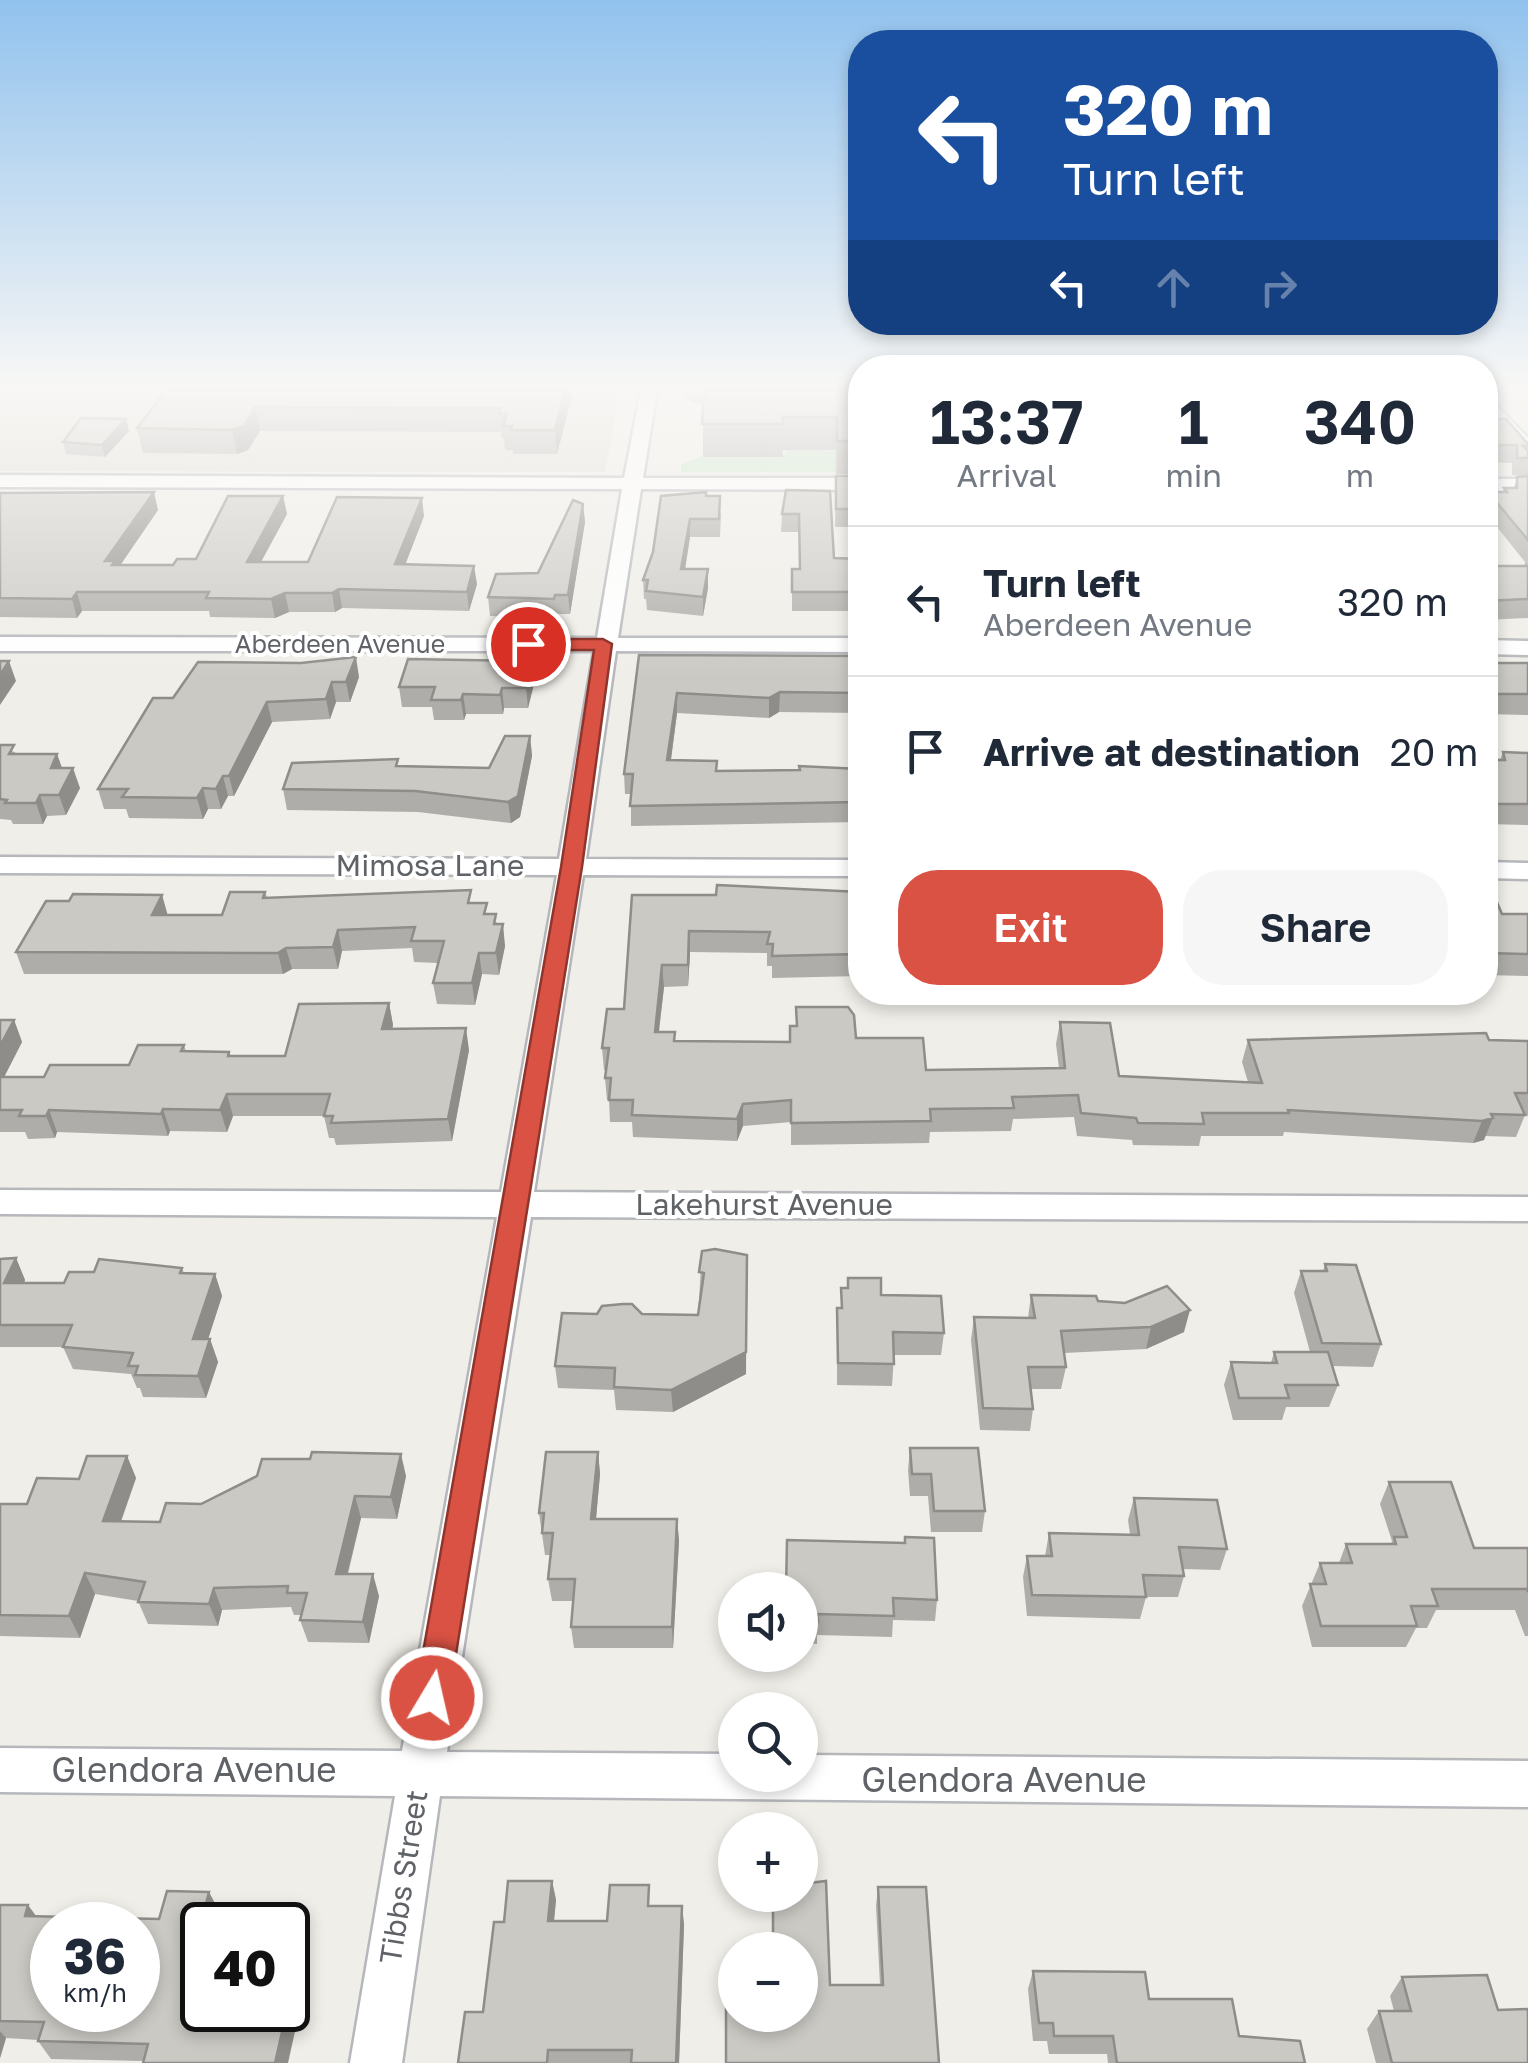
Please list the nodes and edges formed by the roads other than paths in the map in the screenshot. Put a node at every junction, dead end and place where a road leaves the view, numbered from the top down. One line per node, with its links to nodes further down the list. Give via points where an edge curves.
1 (631, 486): 3 (street, Tibbs Street)
2 (0, 644): 3 (street, Aberdeen Avenue)
3 (603, 644): 4 (street, Aberdeen Avenue); 8 (street, Tibbs Street)
4 (848, 646)
5 (1498, 648): 6 (street)
6 (1528, 648)
7 (0, 865): 8 (street, Mimosa Lane)
8 (572, 867): 9 (street, Mimosa Lane); 13 (street, Tibbs Street)
9 (848, 868)
10 (1498, 870): 11 (street)
11 (1528, 870)
12 (0, 1202): 13 (street, Lakehurst Avenue)
13 (514, 1204): 14 (street, Lakehurst Avenue); 16 (street, Tibbs Street)
14 (1528, 1209)
15 (0, 1770): 16 (street, Glendora Avenue)
16 (420, 1771): 17 (street, Glendora Avenue); 18 (street, Tibbs Street)
17 (1528, 1784)
18 (376, 2063)

